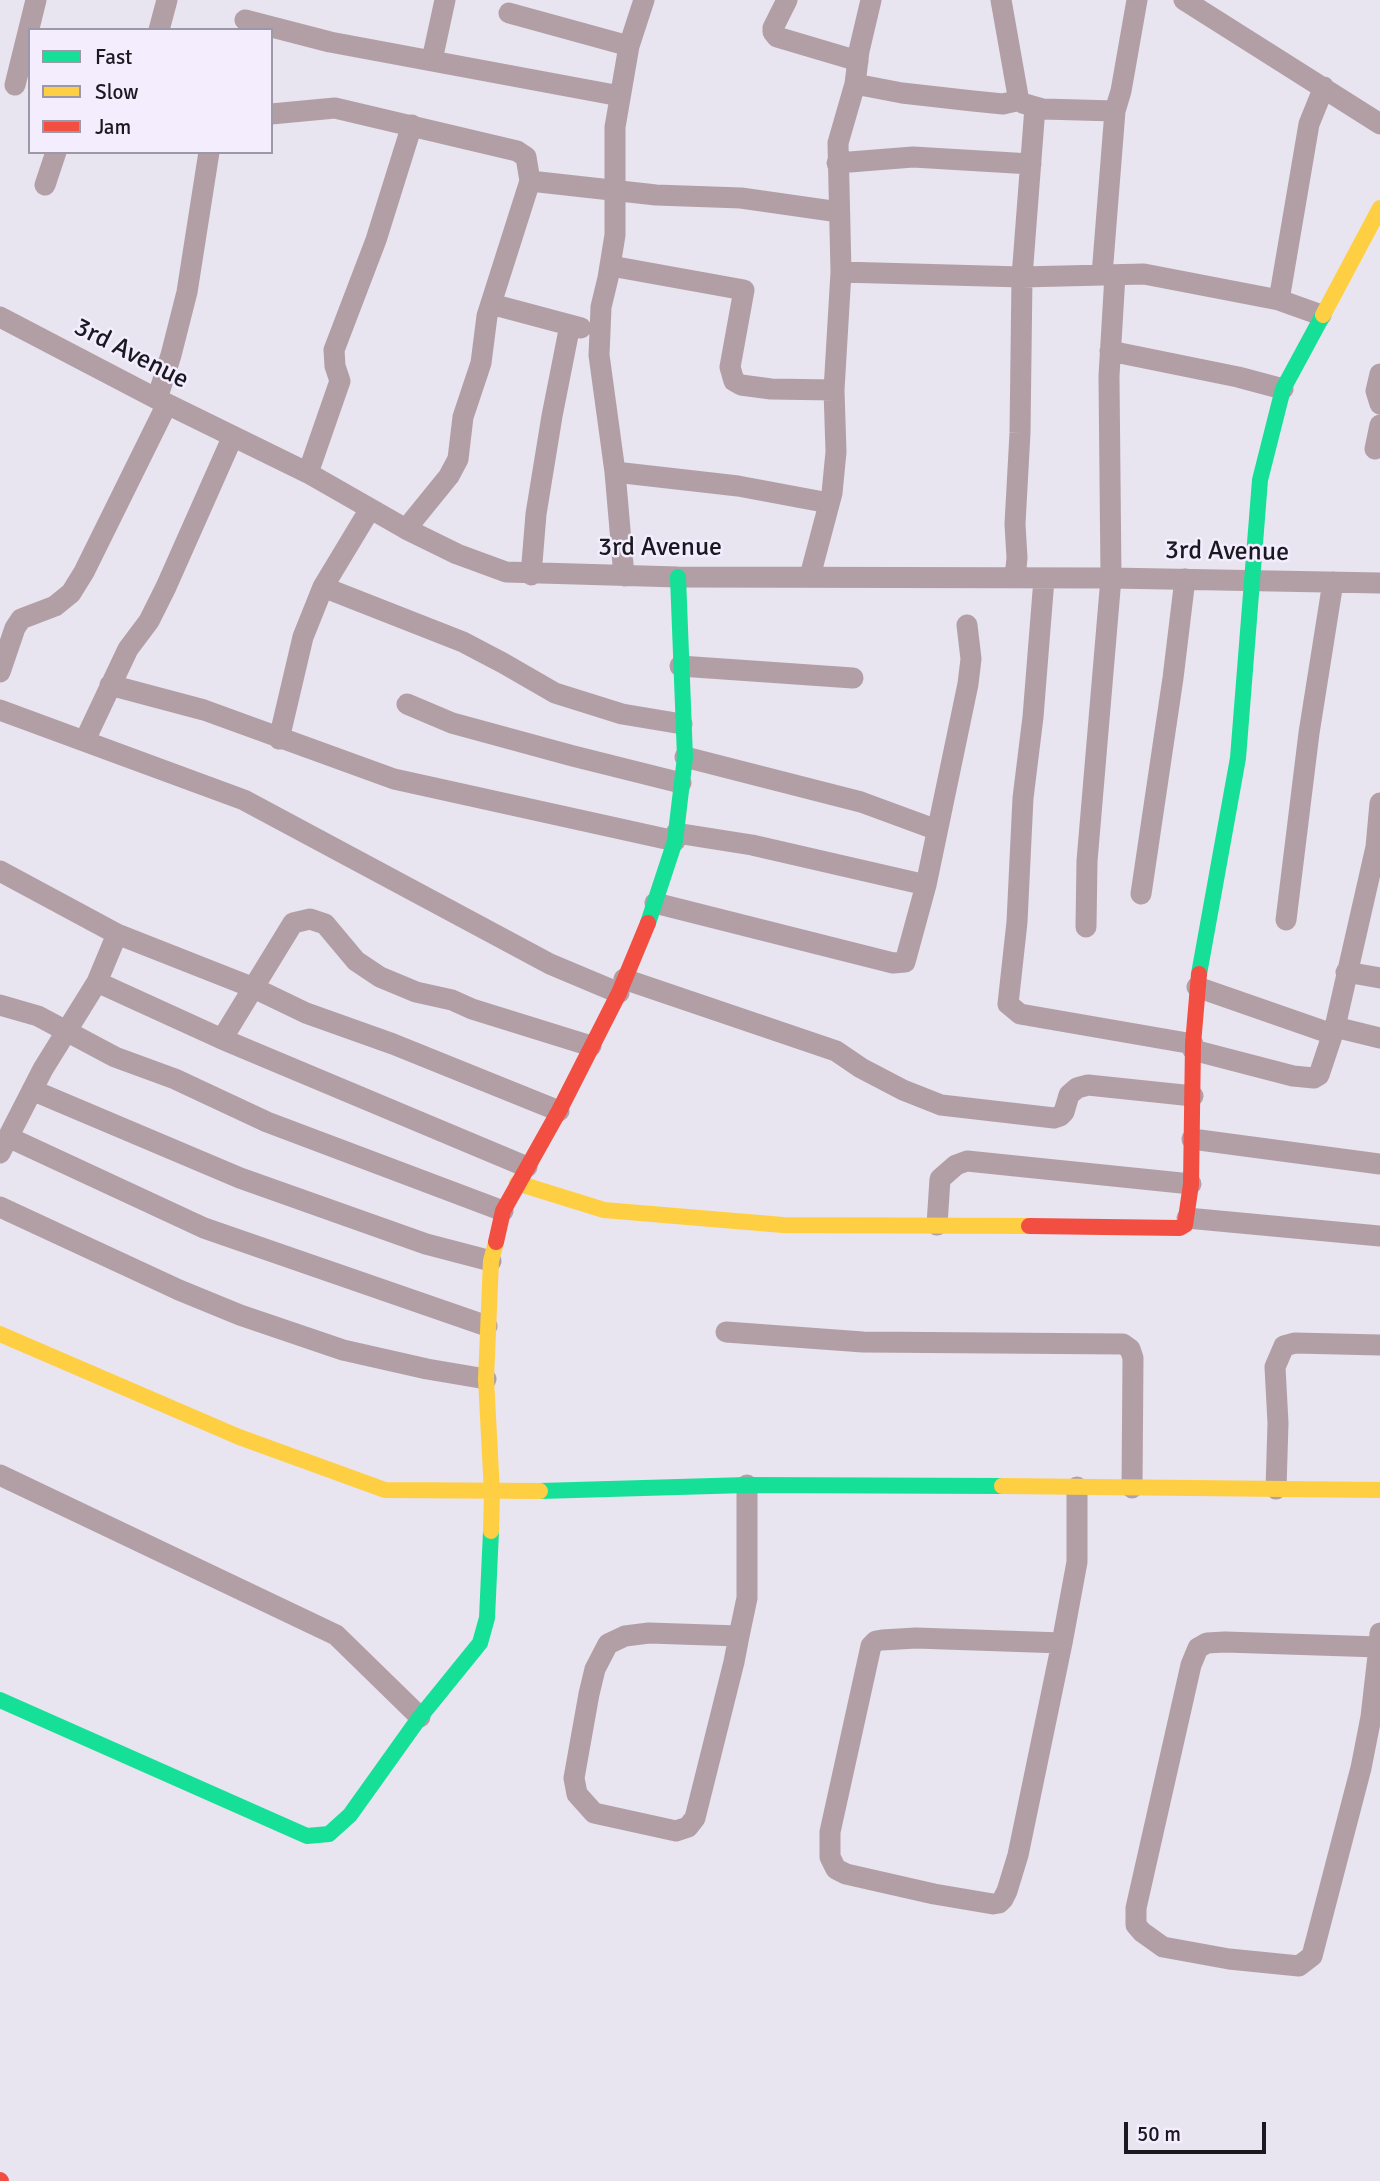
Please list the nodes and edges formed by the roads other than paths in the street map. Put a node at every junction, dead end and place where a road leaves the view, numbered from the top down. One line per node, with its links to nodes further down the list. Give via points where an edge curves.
1 (36, 0): 12 (street)
2 (167, 0): 13 (street)
3 (445, 0): 16 (street)
4 (644, 0): 15 (street)
5 (787, 0): 17 (street, via 773,28 777,37)
6 (871, 0): 17 (street)
7 (1001, 0): 22 (street, via 1018,96)
8 (1137, 0): 23 (street)
9 (1184, 0): 20 (street)
10 (509, 13): 15 (street)
11 (246, 17): 16 (street, via 330,42)
12 (29, 28)
13 (160, 28)
14 (28, 32): 18 (street)
15 (629, 46): 21 (street)
16 (432, 60): 21 (street)
17 (858, 61): 19 (street)
18 (15, 84)
19 (855, 84): 22 (street); 29 (street)
20 (1324, 87): 25 (street); 40 (street, via 1309,124)
21 (620, 96): 33 (street)
22 (1026, 104): 23 (street); 30 (street)
23 (1115, 111): 38 (street)
24 (273, 114): 26 (street, via 335,108)
25 (1380, 124)
26 (412, 125): 31 (street, via 517,151 526,157); 54 (street, via 376,240 334,350 340,382)
27 (55, 154): 32 (street)
28 (209, 154): 49 (street, via 187,292)
29 (837, 163): 30 (street, via 913,157); 35 (street)
30 (1031, 164): 39 (street)
31 (530, 181): 33 (street); 41 (street)
32 (45, 185)
33 (615, 188): 35 (street); 36 (street)
34 (1380, 208): 42 (street)
35 (839, 212): 37 (street)
36 (611, 266): 45 (street); 48 (street, via 741,289 745,296 730,367 736,383)
37 (841, 272): 39 (street); 48 (street)
38 (1109, 275): 39 (street); 40 (street, via 1144,274); 46 (street)
39 (1021, 276): 62 (street)
40 (1279, 300): 42 (street)
41 (491, 304): 44 (street); 57 (street, via 481,363 463,417 458,459)
42 (1321, 316): 47 (street)
43 (0, 317): 49 (street, 3rd Avenue)
44 (570, 325): 45 (street); 58 (street, via 536,514)
45 (600, 332): 53 (street)
46 (1110, 351): 47 (street); 63 (street)
47 (1283, 389): 66 (street, via 1259,480)
48 (834, 390): 55 (street, via 836,452)
49 (162, 402): 51 (street, 3rd Avenue); 72 (street, via 71,593 55,606 21,619)
50 (1380, 425): 52 (street)
51 (233, 436): 54 (street, 3rd Avenue); 74 (street, via 149,621)
52 (1375, 449)
53 (615, 472): 55 (street, via 738,486); 59 (street)
54 (308, 473): 56 (street, 3rd Avenue)
55 (830, 503): 60 (street)
56 (370, 509): 57 (street, 3rd Avenue); 69 (street)
57 (406, 529): 58 (street, 3rd Avenue, via 457,554 506,572)
58 (531, 575): 59 (street, 3rd Avenue)
59 (625, 576): 61 (street, 3rd Avenue)
60 (810, 576): 61 (street, 3rd Avenue); 62 (street, 3rd Avenue)
61 (678, 577): 71 (street)
62 (1015, 578): 64 (street, 3rd Avenue)
63 (1111, 578): 64 (street, 3rd Avenue); 65 (street, 3rd Avenue); 92 (street, via 1087,861)
64 (1044, 579): 106 (street, via 1008,1004 1020,1014)
65 (1185, 579): 66 (street, 3rd Avenue); 88 (street)
66 (1253, 580): 67 (street, 3rd Avenue); 98 (street, via 1238,758)
67 (1333, 582): 68 (street, 3rd Avenue); 91 (street)
68 (1380, 583)
69 (323, 587): 77 (street, via 463,642 555,693 622,713); 78 (street, via 303,637)
70 (967, 625): 83 (street, via 968,684)
71 (680, 666): 73 (street); 77 (street)
72 (0, 672)
73 (853, 678)
74 (110, 685): 78 (street, via 204,710); 79 (street)
75 (407, 704): 81 (street, via 452,723)
76 (0, 710): 79 (street)
77 (682, 724): 80 (street)
78 (279, 738): 84 (street, via 394,779)
79 (85, 740): 97 (street, via 244,800 550,964)
80 (685, 757): 81 (street); 83 (street, via 861,802)
81 (681, 783): 84 (street)
82 (1380, 803): 85 (street)
83 (937, 830): 87 (street)
84 (676, 837): 87 (street, via 752,845); 89 (street)
85 (1378, 848): 90 (street)
86 (0, 871): 93 (street)
87 (926, 885): 89 (street, via 903,963)
88 (1141, 894)
89 (655, 904): 97 (street)
90 (1370, 916): 94 (street)
91 (1286, 920)
92 (1086, 928)
93 (117, 934): 96 (street); 99 (street)
94 (1346, 972): 95 (street); 101 (street)
95 (1380, 978)
96 (97, 982): 102 (street); 104 (street)
97 (622, 986): 105 (street); 108 (street, via 836,1051 902,1090 941,1105 1054,1118 1064,1112 1077,1088 1088,1085)
98 (1198, 987): 101 (street); 106 (street)
99 (254, 988): 104 (street); 105 (street, via 293,923 310,919 325,924 356,961 380,977); 109 (street, via 306,1013)
100 (0, 1005): 102 (street, via 38,1016)
101 (1333, 1031): 103 (street); 106 (street, via 1319,1075 1314,1078)
102 (66, 1032): 107 (street); 116 (street, via 267,1122)
103 (1380, 1038)
104 (222, 1039): 113 (street)
105 (591, 1046): 109 (street)
106 (1193, 1047): 108 (street)
107 (32, 1090): 111 (street); 120 (street, via 240,1178 426,1244)
108 (1193, 1096): 110 (street)
109 (559, 1111): 113 (street)
110 (1192, 1139): 112 (street); 114 (street)
111 (4, 1145): 121 (street, via 204,1228)
112 (1380, 1164)
113 (522, 1175): 116 (street); 118 (street, via 604,1210 783,1225)
114 (1191, 1184): 117 (street); 118 (street, via 967,1161 940,1179)
115 (0, 1207): 125 (street, via 240,1315 342,1350)
116 (503, 1211): 120 (street)
117 (1187, 1218): 118 (street, via 1181,1228); 119 (street)
118 (937, 1225)
119 (1380, 1237)
120 (491, 1261): 121 (street)
121 (487, 1326): 125 (street)
122 (726, 1332): 129 (street, via 863,1342 1123,1344 1133,1358)
123 (0, 1334): 132 (street, via 239,1437 385,1490)
124 (1380, 1345): 130 (street, via 1294,1343 1283,1348 1275,1367)
125 (486, 1379): 132 (street)
126 (0, 1475): 139 (street, via 336,1635)
127 (747, 1485): 128 (street); 132 (street); 135 (street, via 747,1598)
128 (1077, 1487): 129 (street); 136 (street, via 1077,1562)
129 (1132, 1488): 130 (street)
130 (1276, 1489): 131 (street)
131 (1380, 1490): 133 (street)
132 (492, 1492): 139 (street, via 488,1605 480,1643)
133 (1380, 1506)
134 (1380, 1633): 137 (street)
135 (739, 1636): 135 (street, via 701,1796 688,1827 676,1831 594,1813 577,1794 574,1778 595,1669 608,1644 649,1633)
136 (1062, 1643): 136 (street, via 1018,1855 999,1903 933,1894 836,1869 830,1857 830,1832 871,1646 876,1641 916,1638)
137 (1379, 1647): 137 (street, via 1361,1769 1312,1956 1299,1966 1229,1959 1163,1947 1142,1932 1136,1925 1136,1908 1198,1648 1225,1642)
138 (0, 1700): 139 (street, via 307,1836 329,1834 350,1815)
139 (420, 1717)

